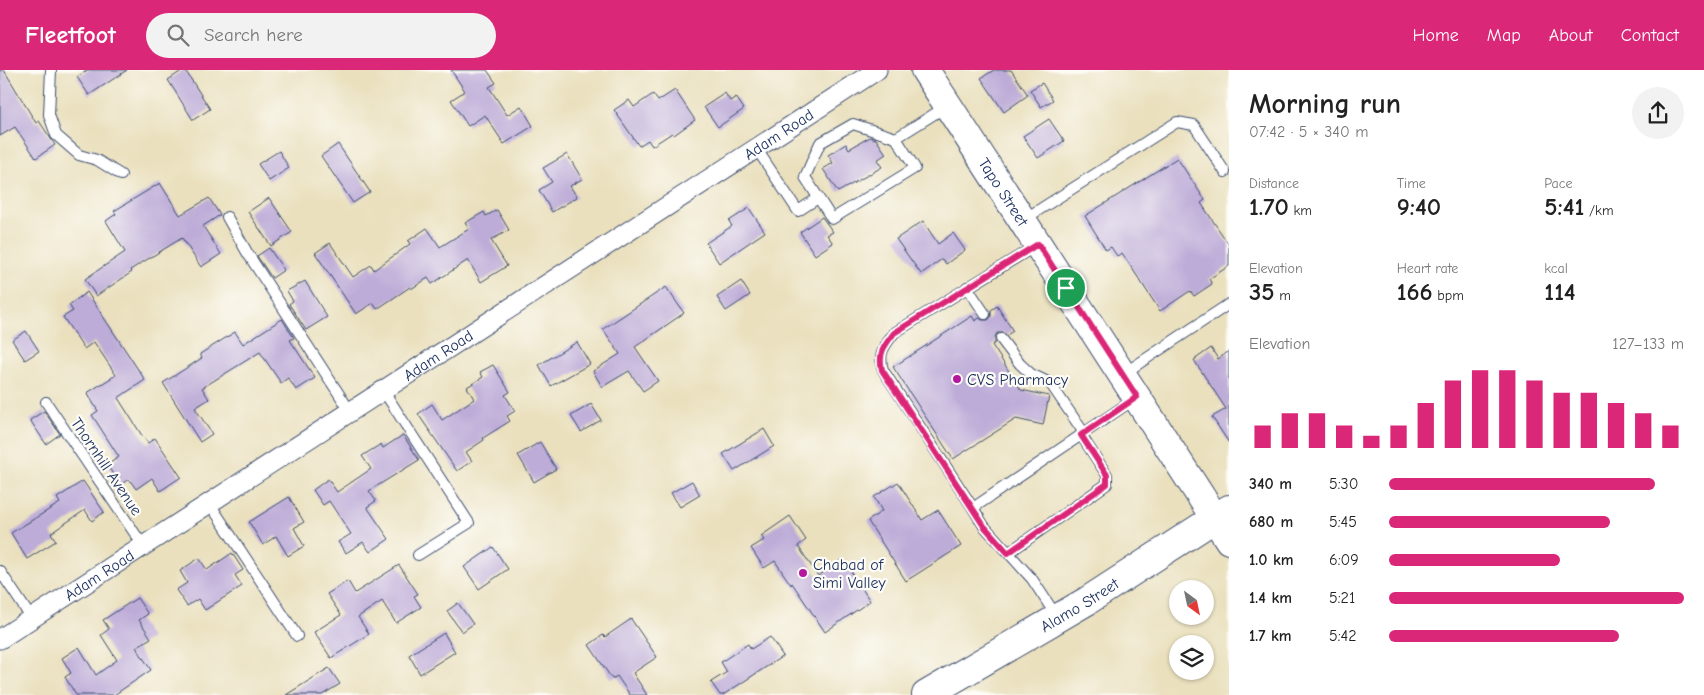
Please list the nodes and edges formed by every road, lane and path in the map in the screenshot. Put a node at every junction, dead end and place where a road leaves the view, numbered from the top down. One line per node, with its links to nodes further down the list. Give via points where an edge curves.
1 (51, 70): 8 (lane, via 50,115 56,135 79,155 97,160)
2 (877, 70): 6 (street, Adam Road)
3 (925, 70): 4 (street, Tapo Street)
4 (948, 105): 5 (lane); 11 (street, Tapo Street)
5 (896, 138): 9 (lane, via 853,124 820,142 805,177); 9 (lane, via 915,168 832,219)
6 (756, 148): 9 (lane, via 798,211); 18 (street, Adam Road)
7 (1225, 172): 11 (lane, via 1194,125 1177,122)
8 (121, 175)
9 (818, 198)
10 (227, 217): 21 (lane)
11 (1023, 221): 12 (street, Tapo Street)
12 (1038, 244): 13 (lane); 17 (street, Tapo Street)
13 (967, 288): 15 (lane); 24 (lane, via 894,333 883,348 880,362 882,370)
14 (1229, 304): 17 (lane)
15 (985, 314)
16 (1001, 339): 22 (lane, via 1020,364 1050,383)
17 (1122, 374): 19 (street, Tapo Street)
18 (383, 390): 21 (street, Adam Road); 28 (lane, via 469,523)
19 (1137, 397): 22 (lane); 25 (street, Tapo Street)
20 (46, 402): 26 (lane, Thornhill Avenue)
21 (350, 411): 23 (street, Adam Road)
22 (1082, 434): 24 (lane); 27 (lane, via 1107,475 1107,484)
23 (210, 504): 26 (street, Adam Road); 32 (lane)
24 (972, 508): 27 (lane)
25 (1224, 522): 30 (street, Alamo Street)
26 (144, 547): 31 (street, Adam Road)
27 (1008, 553): 30 (lane, via 1032,579)
28 (418, 555)
29 (0, 571): 31 (lane)
30 (1057, 618): 34 (street, Alamo Street)
31 (32, 619): 33 (street, Adam Road)
32 (297, 636)
33 (0, 639)
34 (926, 695)

